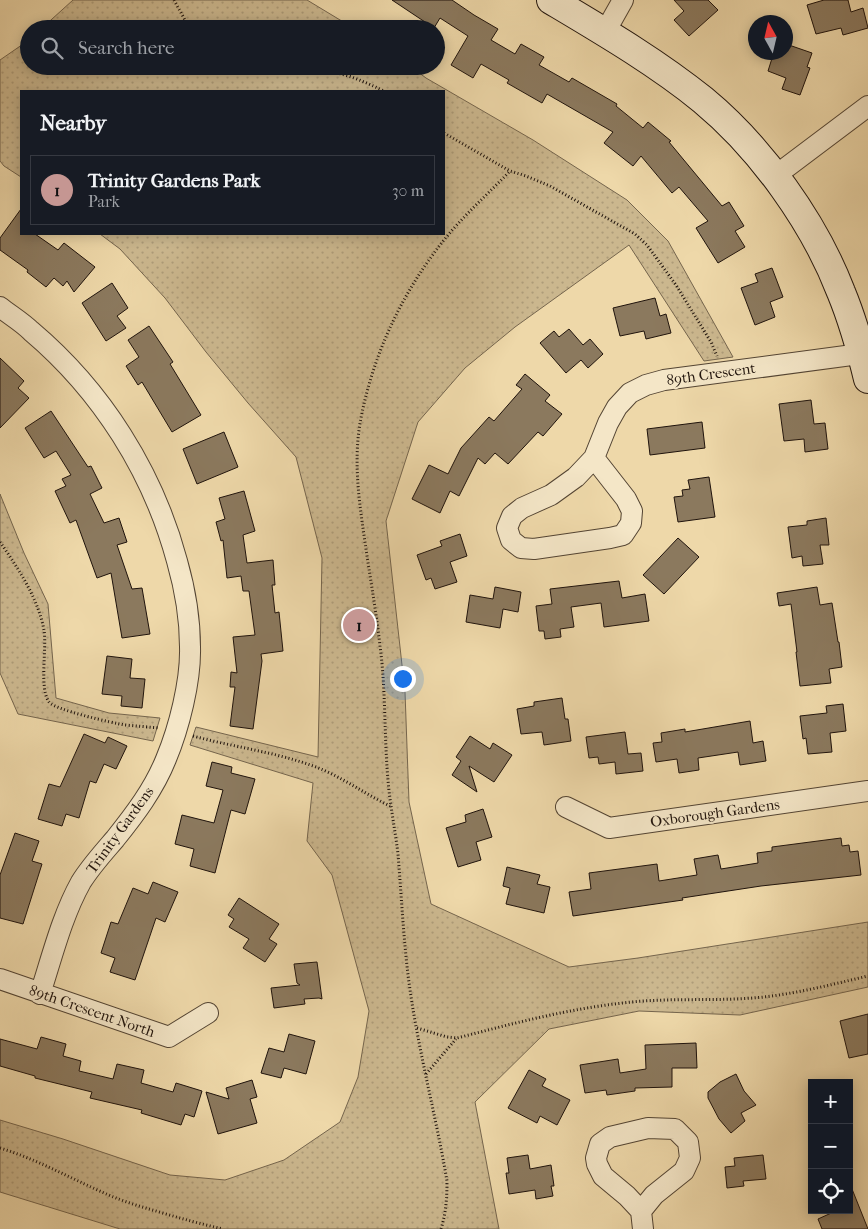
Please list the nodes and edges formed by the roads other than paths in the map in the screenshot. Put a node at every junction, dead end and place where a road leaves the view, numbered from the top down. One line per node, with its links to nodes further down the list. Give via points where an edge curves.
1 (551, 0): 3 (street)
2 (623, 0): 3 (street)
3 (605, 32): 5 (street, via 704,101 735,129)
4 (868, 106): 5 (street)
5 (775, 176): 7 (street, via 830,266)
6 (0, 307): 12 (street, Trinity Gardens, via 32,331 67,365 128,443 170,534 189,624 187,681 166,760 139,808 81,882 67,911)
7 (866, 362): 8 (street, 89th Crescent, via 720,372 646,385 630,393 617,407)
8 (594, 458): 8 (street, 89th Crescent, via 632,511 631,523 623,534 534,549 521,548 511,540 507,528 512,516 551,495)
9 (868, 791): 10 (street, Oxborough Gardens, via 608,828)
10 (566, 807)
11 (0, 979): 12 (street, 89th Crescent North)
12 (40, 994): 13 (street, 89th Crescent North, via 169,1038)
13 (208, 1013)
14 (642, 1220): 14 (street, via 654,1195 684,1171 690,1158 688,1142 675,1129 648,1128 610,1137 600,1144 596,1158 603,1176 627,1196)

